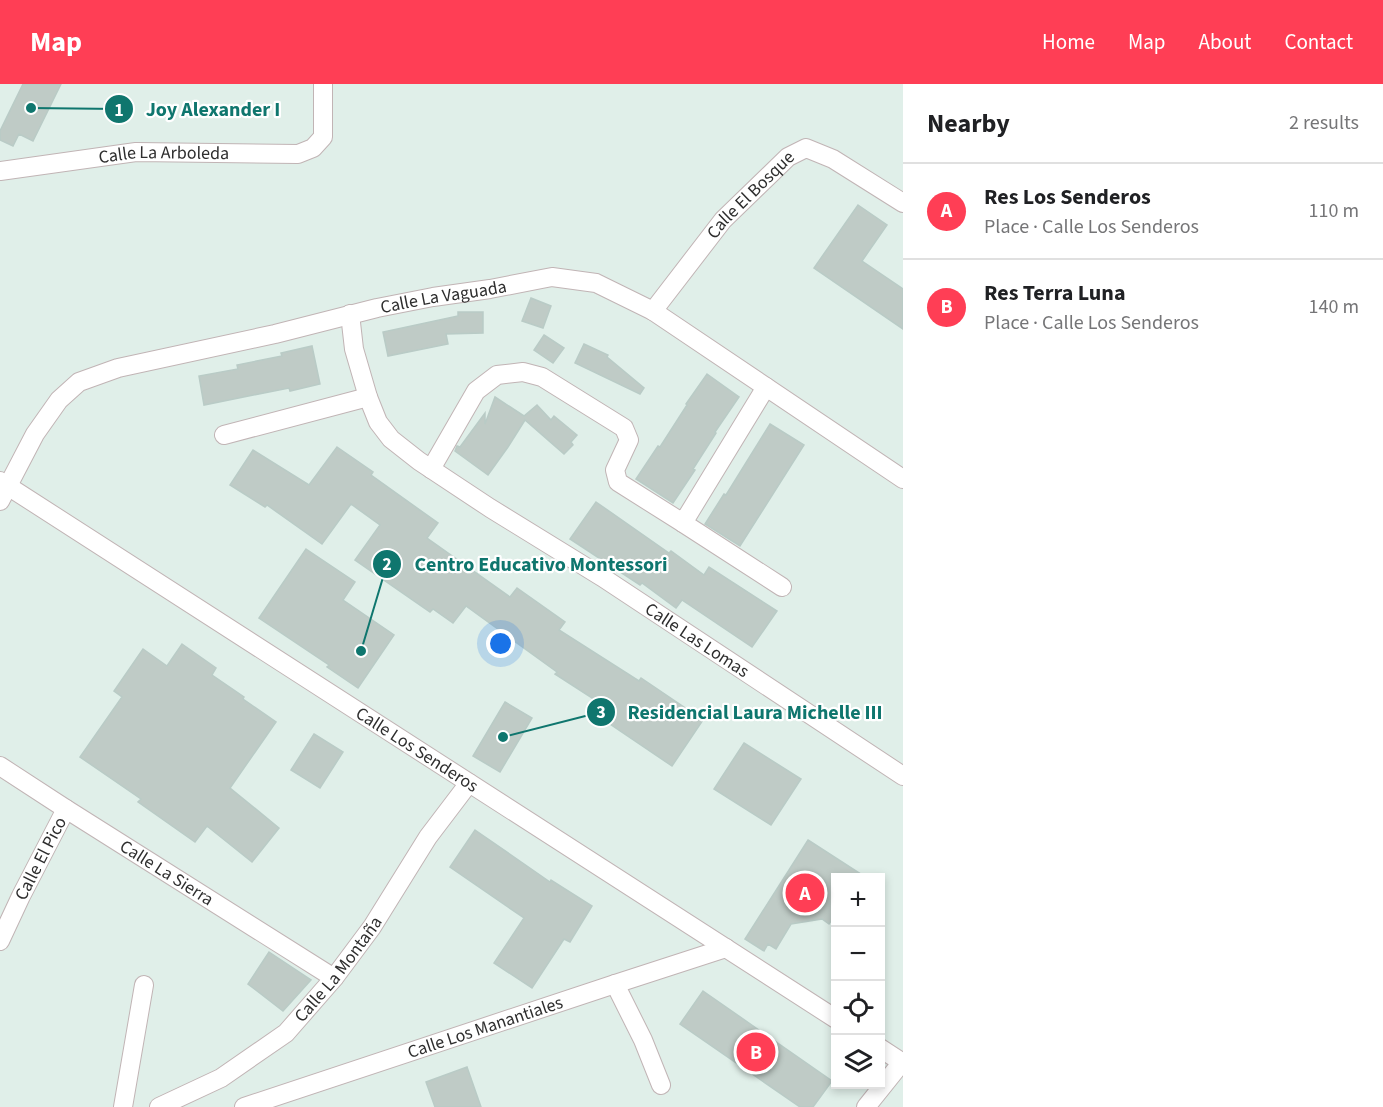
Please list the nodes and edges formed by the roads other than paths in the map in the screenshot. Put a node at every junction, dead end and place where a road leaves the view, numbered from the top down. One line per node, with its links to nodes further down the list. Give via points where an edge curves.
1 (323, 84): 2 (street, Calle La Arboleda, via 324,137 313,148 298,154 136,152)
2 (0, 171)
3 (903, 203): 4 (street, Calle El Bosque, via 833,159 806,148 788,157 723,220)
4 (653, 311): 5 (street, Calle La Vaguada, via 596,283 552,277); 6 (street, Calle La Vaguada)
5 (350, 314): 7 (street, Calle Las Lomas, via 354,350); 11 (street, Calle La Vaguada, via 118,368 80,382 59,400)
6 (766, 387): 10 (street, Calle La Vaguada); 12 (street)
7 (368, 398): 8 (street); 9 (street, Calle Las Lomas, via 378,422 391,438)
8 (224, 435)
9 (431, 469): 12 (street, via 476,391 497,375 523,372 542,377 624,428 629,440 615,471 618,482); 15 (street, Calle Las Lomas)
10 (903, 479)
11 (3, 489): 16 (street, Calle Los Senderos)
12 (683, 523): 13 (street)
13 (782, 587)
14 (0, 766): 17 (street, Calle La Sierra)
15 (903, 776)
16 (469, 783): 19 (street, Calle Los Senderos); 20 (street, Calle La Montaña)
17 (66, 809): 18 (street, Calle El Pico); 20 (street, Calle La Sierra)
18 (0, 941)
19 (726, 948): 21 (street, Calle Los Manantiales); 23 (street, Calle Los Senderos)
20 (334, 978): 28 (street, Calle La Montaña, via 286,1033 221,1078)
21 (615, 984): 26 (street); 29 (street, Calle Los Manantiales)
22 (144, 985): 27 (street)
23 (831, 1016)
24 (885, 1051): 25 (street)
25 (903, 1063): 30 (street)
26 (661, 1085)
27 (123, 1107)
28 (159, 1107)
29 (244, 1107)
30 (866, 1107)

